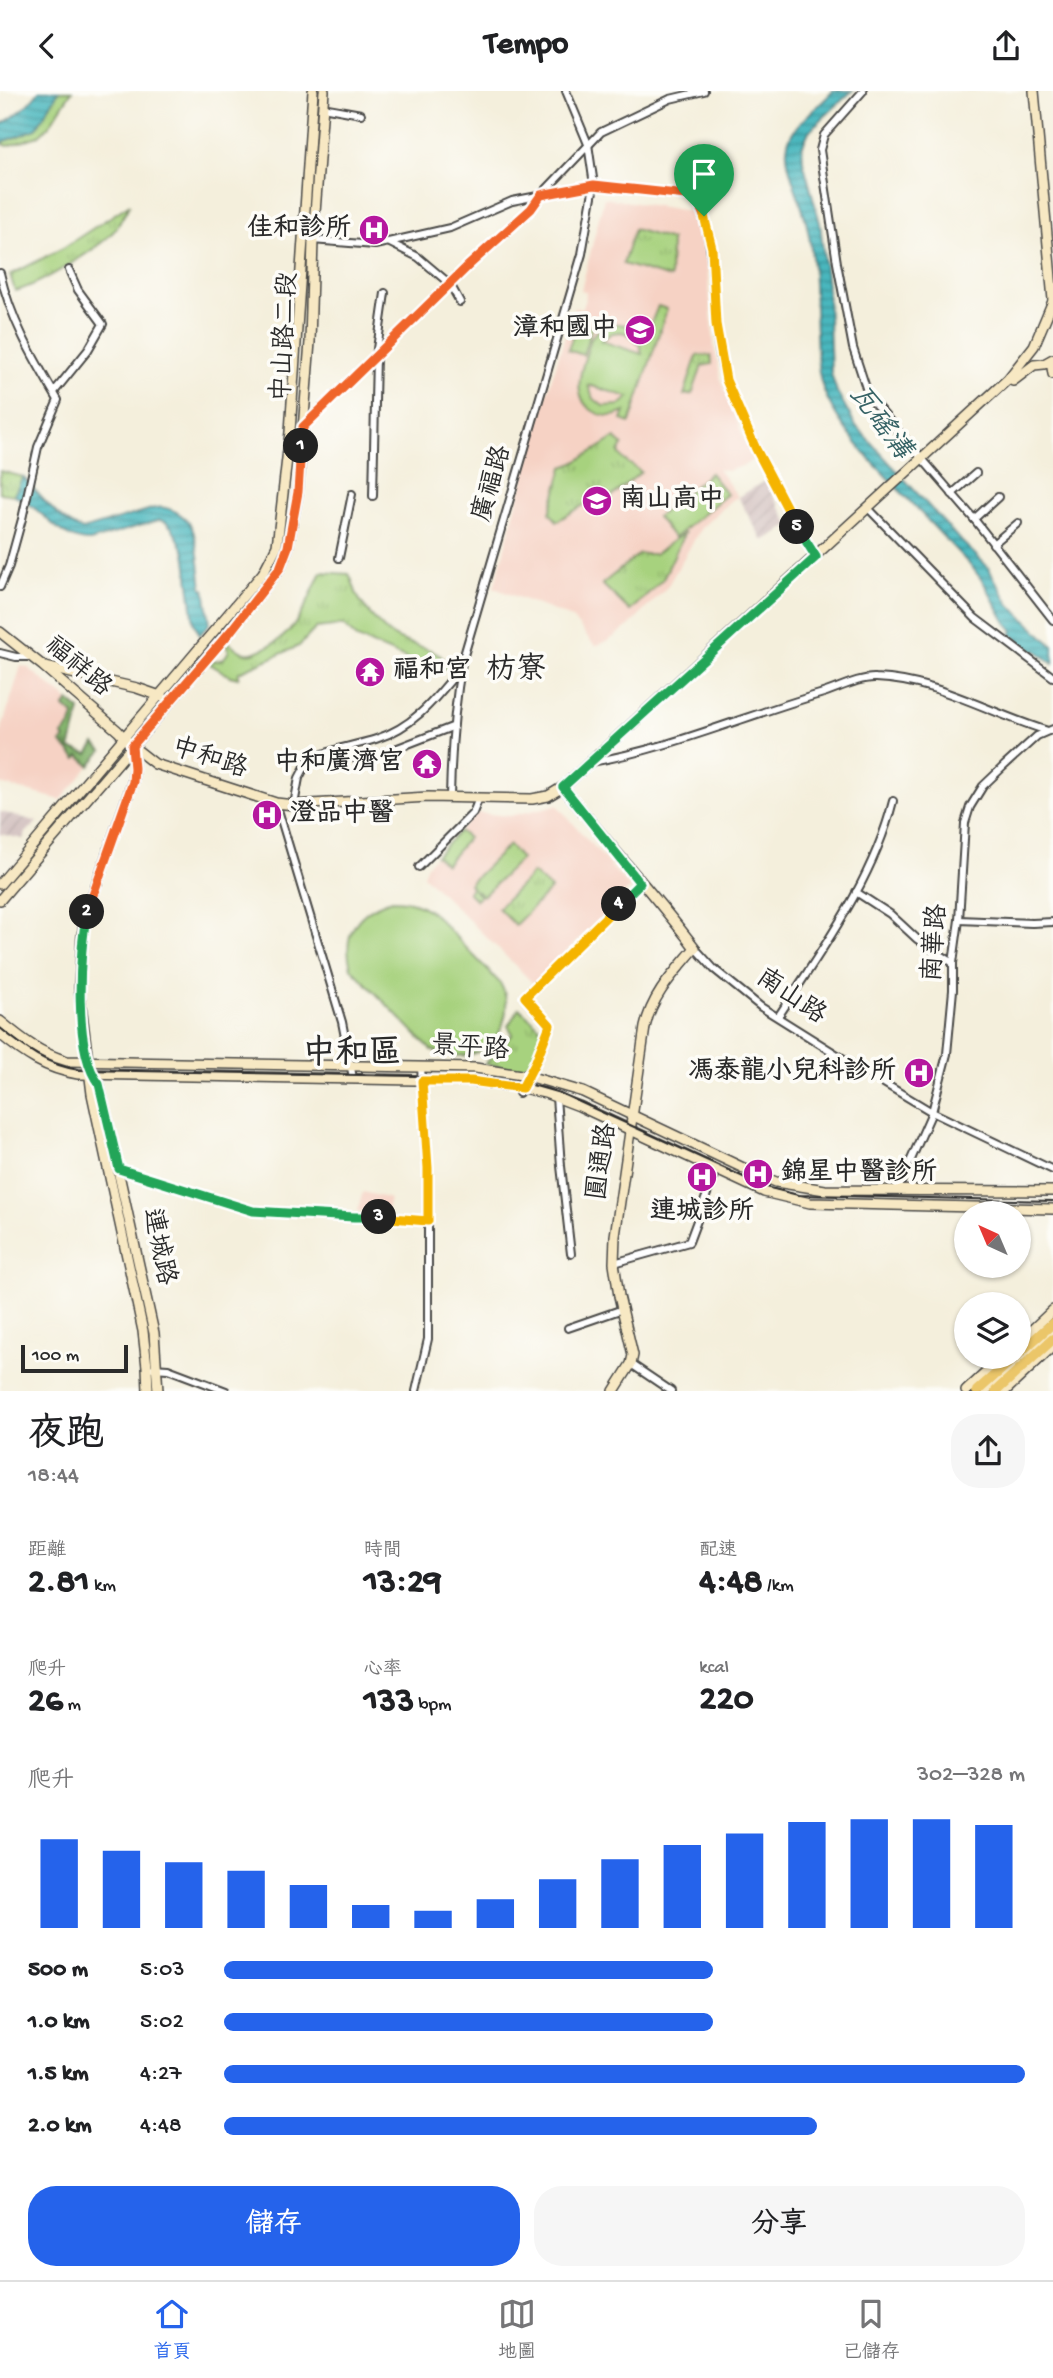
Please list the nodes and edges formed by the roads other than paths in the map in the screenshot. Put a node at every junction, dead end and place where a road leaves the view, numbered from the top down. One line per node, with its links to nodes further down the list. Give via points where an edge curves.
1 (313, 91): 12 (street, 中山路二段)
2 (324, 91): 7 (street, 中山路二段)
3 (566, 91): 9 (street, 廣福路)
4 (704, 91): 9 (street, via 670,99 601,132)
5 (863, 91): 27 (street, via 824,135 820,150 837,263 853,348 869,397)
6 (1034, 91): 18 (street, 中和路)
7 (323, 107): 8 (street); 12 (street, 中山路二段)
8 (361, 114)
9 (588, 143): 10 (street, 廣福路); 11 (street)
10 (594, 185): 11 (street); 37 (street, via 696,196 712,248 716,324 726,380 776,490); 45 (street, 廣福路, via 582,254)
11 (541, 195): 13 (street, via 512,201 450,228); 16 (street)
12 (308, 241): 13 (street); 26 (street, 中山路二段, via 310,342); 47 (street, 中山路二段, via 277,547 263,573)
13 (388, 242): 16 (street, via 418,257)
14 (69, 270): 24 (street, via 103,324 89,350)
15 (0, 273): 24 (street, via 21,336)
16 (450, 284): 19 (street); 20 (street)
17 (385, 293): 20 (street)
18 (1053, 301): 23 (street, 中和路, via 1034,346)
19 (460, 302)
20 (376, 356): 26 (street); 31 (street)
21 (1052, 360): 22 (street); 23 (street, 中和路, via 1034,360); 25 (street, via 1025,370)
22 (1053, 374)
23 (1008, 379): 25 (street, 中和路)
24 (54, 392): 39 (street, via 58,400 37,447)
25 (983, 403): 27 (street, 中和路)
26 (303, 427): 48 (street, 中山路二段, via 298,492 280,568)
27 (923, 459): 30 (street); 33 (street, 中和路)
28 (976, 473): 30 (street)
29 (352, 494): 38 (street)
30 (952, 494): 34 (street)
31 (373, 496)
32 (998, 497): 34 (street)
33 (868, 508): 37 (street, 中和路); 46 (street, via 975,618)
34 (974, 519): 36 (street)
35 (1018, 523): 36 (street)
36 (993, 544): 40 (street)
37 (816, 557): 54 (street, 中和路)
38 (339, 558)
39 (0, 587)
40 (1053, 620)
41 (0, 632): 43 (street, 福祥路)
42 (0, 653): 43 (street)
43 (32, 657): 44 (street, 福祥路)
44 (43, 666): 47 (street); 51 (street, 福祥路)
45 (461, 668): 49 (street, 廣福路); 53 (street, via 410,723)
46 (1053, 677)
47 (160, 696): 48 (street); 51 (street, 中山路二段)
48 (173, 699): 52 (street, 中山路二段)
49 (452, 727): 53 (street, via 359,763); 56 (street, 廣福路)
50 (1052, 731): 54 (street, via 1014,721 940,690 872,677 679,740); 66 (street, 南華路, via 1037,736 1004,765 970,807)
51 (125, 738): 52 (street, 中和路); 63 (street, 中山路二段)
52 (132, 746): 59 (street, 中和路, via 155,764); 65 (street, 中山路二段); 73 (street, 連城路, via 133,782 82,935 79,988)
53 (347, 747): 60 (street, via 308,761)
54 (589, 762): 55 (street, 中和路)
55 (563, 787): 57 (street, 中和路, via 532,799); 62 (street, 南山路)
56 (450, 797): 57 (street, 中和路); 60 (street, 中和路)
57 (479, 798): 61 (street, via 472,813)
58 (893, 801): 64 (street, via 879,845)
59 (276, 803): 60 (street, 中和路); 74 (street)
60 (294, 805)
61 (419, 867)
62 (640, 883): 68 (street, 南山路); 77 (street, via 525,997 550,1025)
63 (0, 884)
64 (856, 892): 69 (street); 70 (street)
65 (0, 900)
66 (959, 920): 67 (street); 69 (street, 南華路)
67 (1053, 922)
68 (695, 948): 70 (street, 南山路, via 734,985); 83 (street, 圓通路, via 648,1012)
69 (953, 963): 82 (street, 南華路, via 947,1054)
70 (778, 1017): 82 (street, 南山路)
71 (0, 1021): 73 (street, 景平路, via 47,1056)
72 (0, 1034): 76 (street, 景平路, via 43,1064)
73 (88, 1063): 74 (street, 景平路); 76 (street, 連城路)
74 (352, 1066): 75 (street, 景平路); 78 (street)
75 (421, 1067): 77 (street, 景平路, via 475,1068); 79 (street)
76 (91, 1075): 78 (street, 景平路); 85 (street, 連城路, via 99,1084); 104 (street, 連城路)
77 (528, 1076): 80 (street); 83 (street, 景平路, via 583,1092)
78 (353, 1078): 79 (street, 景平路)
79 (422, 1081): 80 (street, 景平路, via 471,1081); 91 (street)
80 (521, 1091): 81 (street, 景平路)
81 (556, 1097): 84 (street, 景平路); 92 (street)
82 (932, 1112): 87 (street, 南山路); 88 (street, 南華路)
83 (632, 1115): 84 (street, 圓通路); 88 (street, 景平路, via 776,1182 825,1190)
84 (631, 1129): 86 (street, 景平路); 93 (street, 圓通路)
85 (119, 1169): 91 (street, via 253,1211); 105 (street, 連城路)
86 (716, 1170): 90 (street, 景平路, via 764,1192 810,1203); 93 (street, via 690,1242)
87 (1053, 1170)
88 (898, 1189): 89 (street, 景平路)
89 (1053, 1191)
90 (1053, 1209)
91 (428, 1221): 111 (street, via 428,1339)
92 (571, 1254)
93 (614, 1263): 94 (street, 圓通路)
94 (622, 1309): 97 (street); 103 (street, 圓通路, via 634,1355)
95 (1053, 1310): 98 (street)
96 (1053, 1323): 101 (highway)
97 (568, 1328)
98 (1031, 1331)
99 (1053, 1332): 116 (street)
100 (1053, 1339): 117 (highway)
101 (1031, 1343)
102 (1053, 1346): 118 (street)
103 (631, 1364): 112 (street); 113 (street)
104 (147, 1367): 105 (street); 108 (street, 連城路)
105 (158, 1369): 109 (street, 連城路); 110 (street)
106 (990, 1369): 114 (street)
107 (1001, 1369): 115 (highway)
108 (148, 1391)
109 (158, 1391)
110 (226, 1391)
111 (416, 1391)
112 (614, 1391)
113 (670, 1391)
114 (966, 1391)
115 (977, 1391)
116 (986, 1391)
117 (996, 1391)
118 (1005, 1391)

